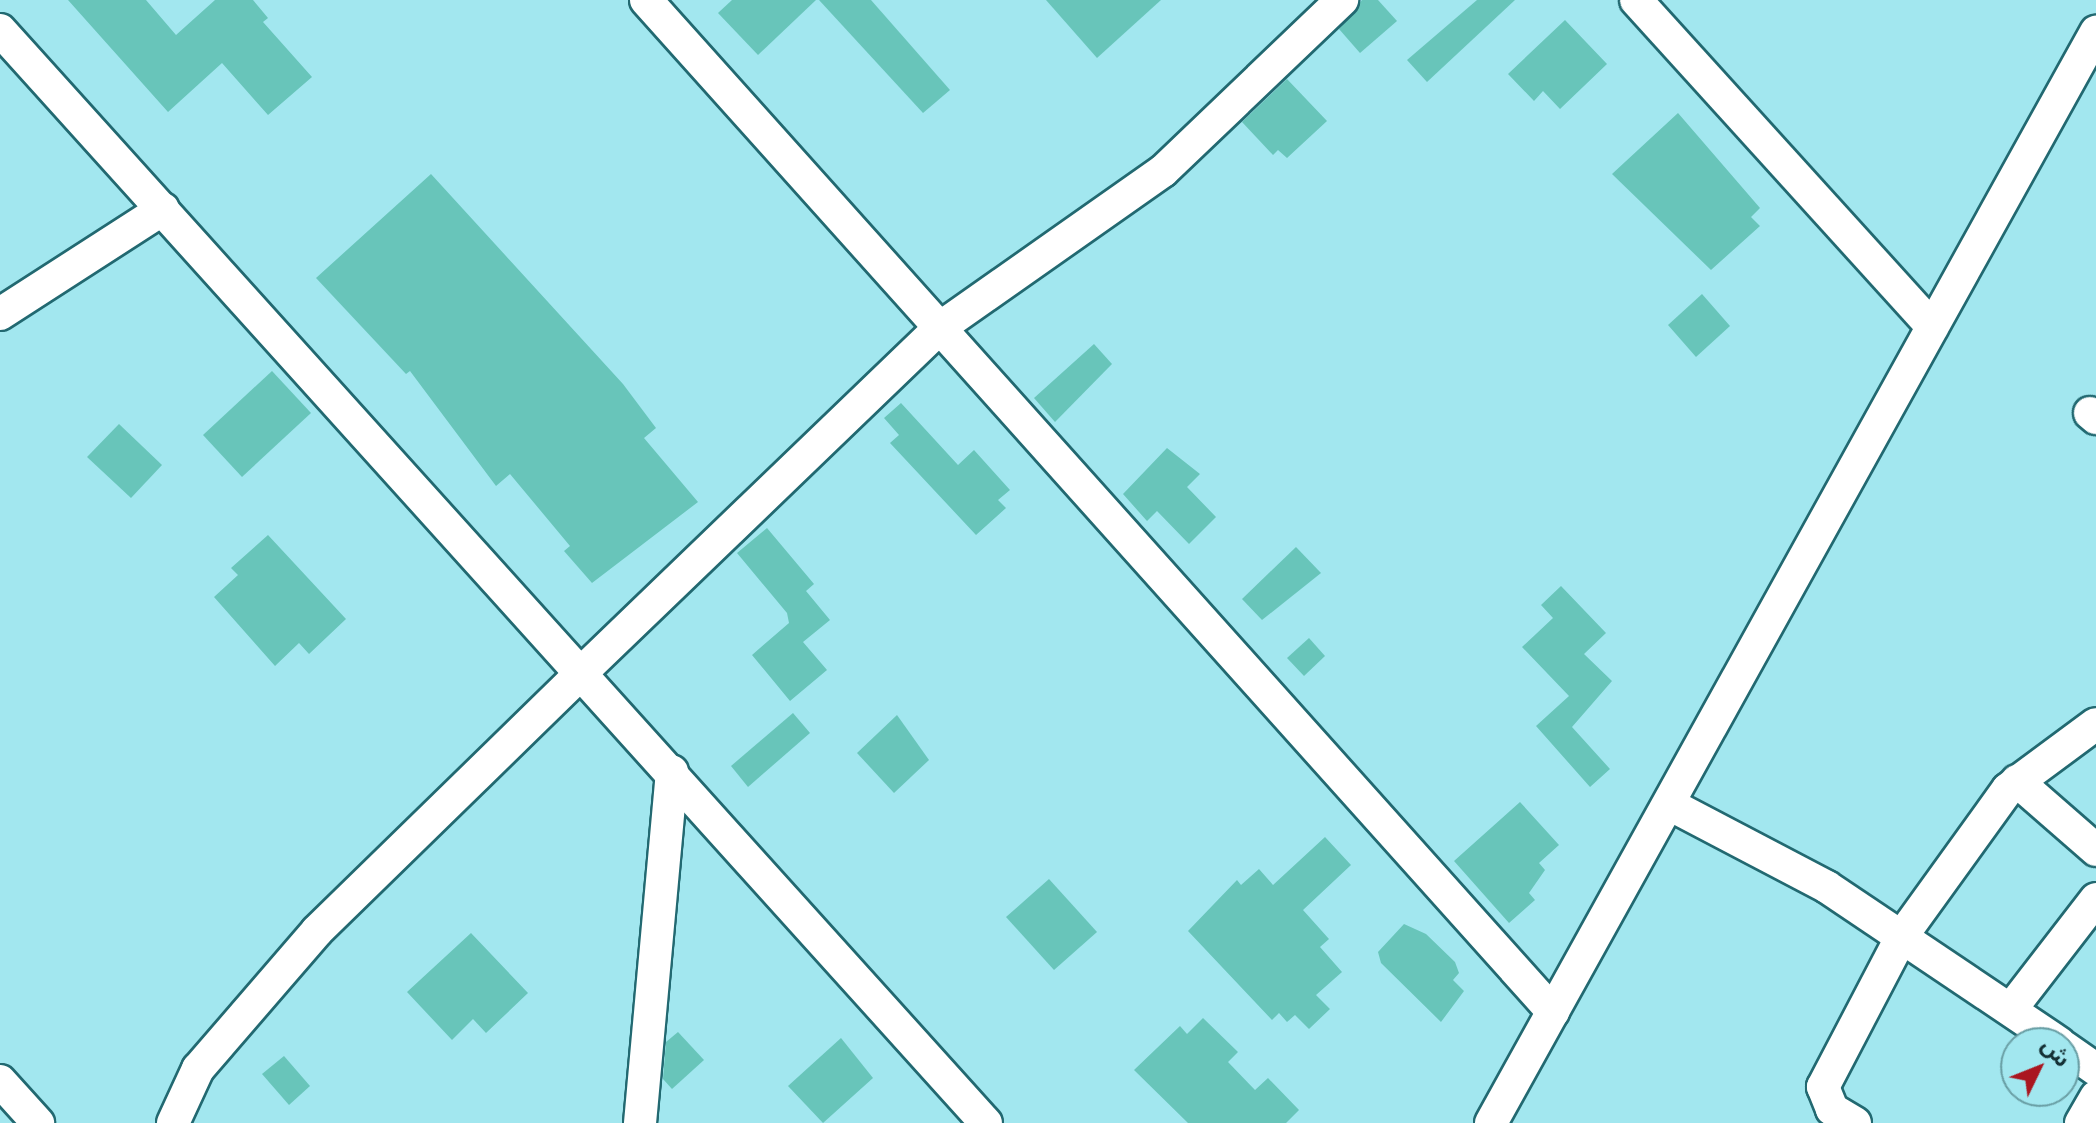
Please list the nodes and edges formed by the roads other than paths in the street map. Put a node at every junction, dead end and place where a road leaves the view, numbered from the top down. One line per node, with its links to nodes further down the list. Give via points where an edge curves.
1 (646, 0): 8 (street)
2 (1342, 0): 8 (street, via 1163,171)
3 (1636, 0): 9 (street)
4 (0, 30): 6 (street)
5 (2096, 32): 9 (street)
6 (163, 209): 7 (street); 10 (street)
7 (0, 314)
8 (941, 327): 10 (street); 19 (street)
9 (1932, 327): 14 (street)
10 (581, 673): 12 (street); 24 (street, via 298,952 198,1069)
11 (2096, 724): 13 (street)
12 (672, 771): 25 (street); 26 (street)
13 (2017, 781): 15 (street); 17 (street)
14 (1669, 804): 17 (street, via 1827,887); 19 (street)
15 (2096, 850)
16 (2096, 899): 18 (street)
17 (1902, 936): 18 (street); 28 (street, via 1823,1087 1832,1109)
18 (2011, 1009): 20 (street)
19 (1553, 1012): 27 (street)
20 (2036, 1027)
21 (0, 1081): 23 (street)
22 (2096, 1097): 29 (street)
23 (38, 1123)
24 (173, 1123)
25 (640, 1123)
26 (986, 1123)
27 (1491, 1123)
28 (1855, 1123)
29 (2081, 1123)

